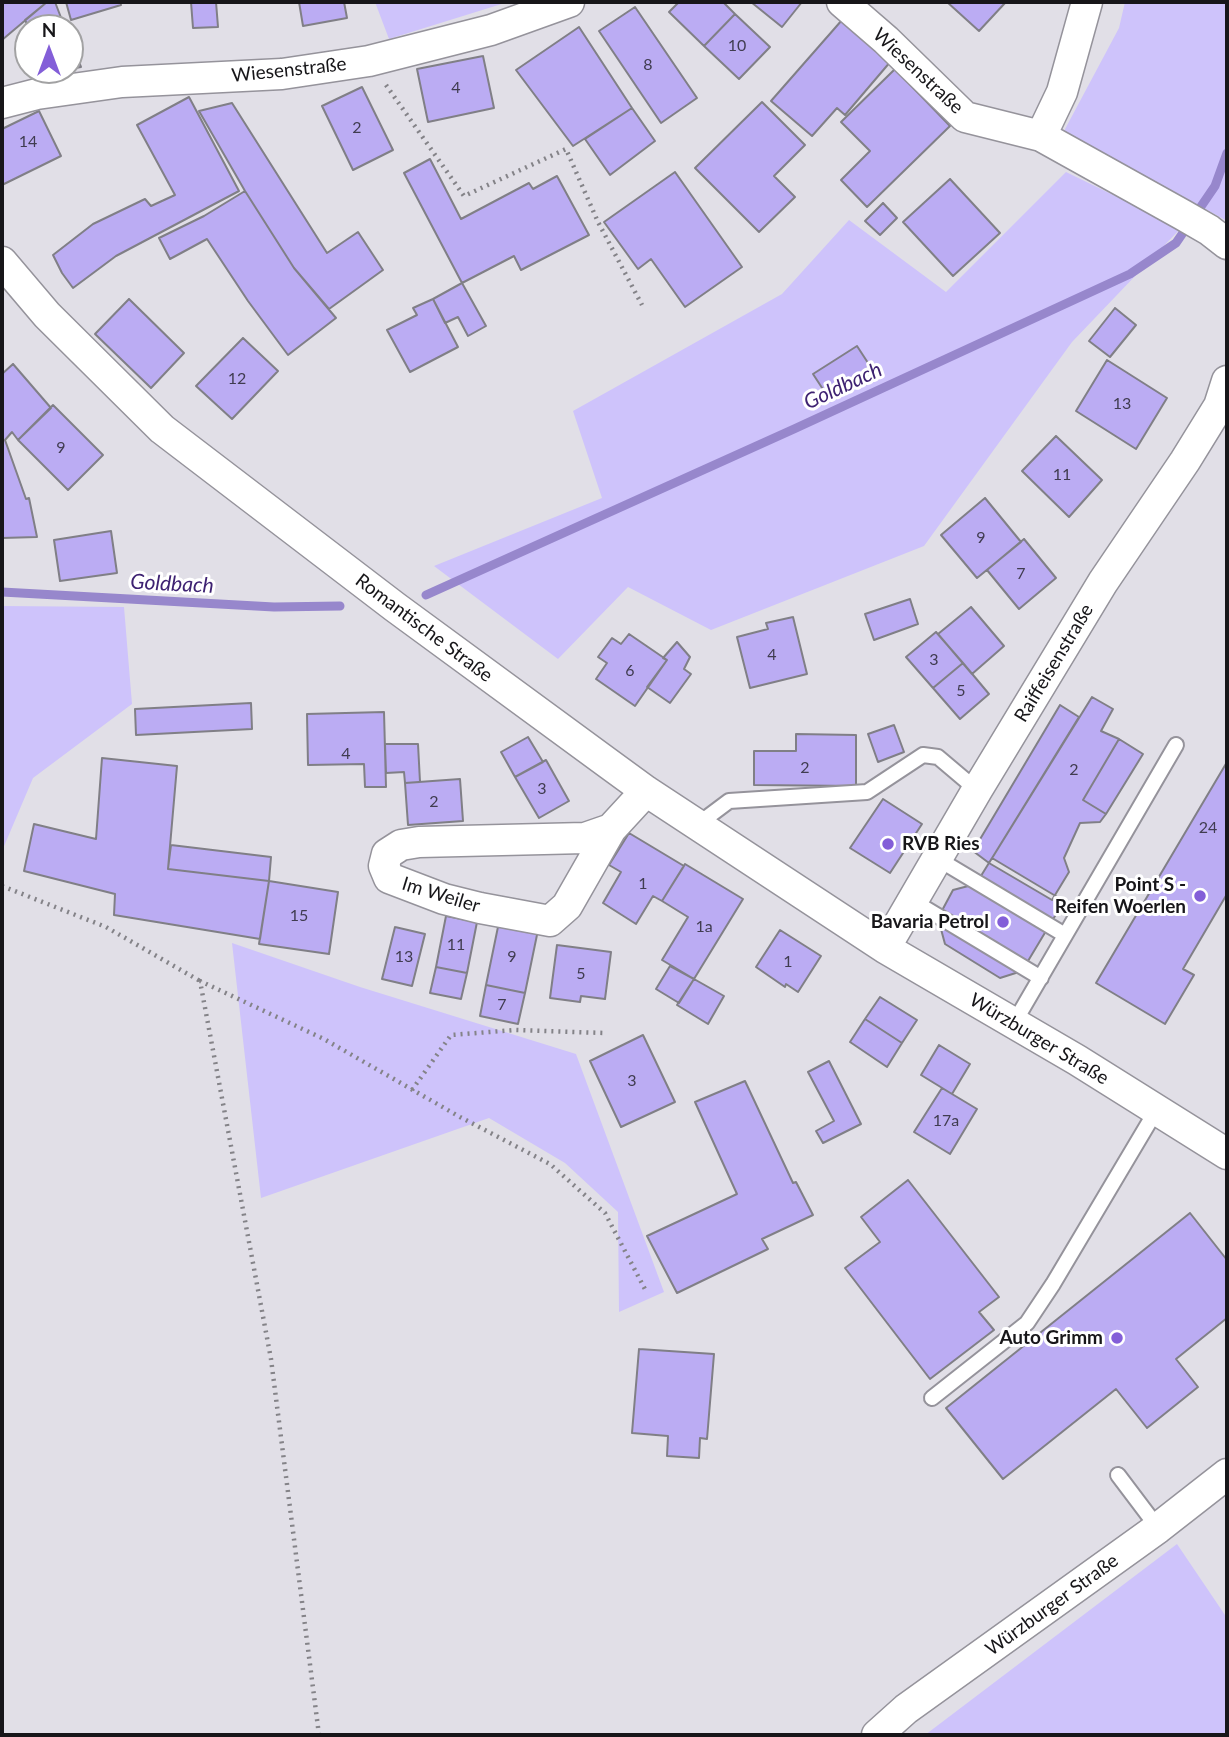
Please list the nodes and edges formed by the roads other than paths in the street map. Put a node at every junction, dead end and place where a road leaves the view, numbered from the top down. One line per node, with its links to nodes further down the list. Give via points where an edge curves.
1 (569, 2): 4 (street, Wiesenstraße, via 491,30 369,61 282,74 122,82)
2 (842, 2): 5 (street, Wiesenstraße, via 965,117)
3 (1087, 2): 5 (street, via 1062,92)
4 (2, 103)
5 (1041, 136): 6 (street, Wiesenstraße)
6 (1223, 241)
7 (2, 262): 11 (street, Romantische Straße, via 47,315 162,429)
8 (1227, 381): 10 (street, Raiffeisenstraße, via 1219,406 1102,582)
9 (1176, 745): 16 (lane)
10 (977, 790): 12 (lane, via 938,757 923,755 867,792 729,801); 14 (street, Raiffeisenstraße)
11 (646, 791): 12 (street, Romantische Straße); 13 (street, Im Weiler)
12 (697, 825): 17 (street, Romantische Straße)
13 (611, 829): 13 (street, Im Weiler, via 568,906 550,921 444,899 389,878 384,866 387,854 401,845 419,842 585,838)
14 (938, 859): 15 (street, Raiffeisenstraße); 16 (lane)
15 (913, 901): 17 (street, Raiffeisenstraße); 18 (lane)
16 (1065, 936): 18 (lane)
17 (885, 948): 19 (street, Würzburger Straße)
18 (1041, 978): 19 (lane)
19 (1014, 1023): 20 (street, Würzburger Straße)
20 (1157, 1109): 21 (street, Würzburger Straße); 22 (lane, via 1027,1323)
21 (1227, 1154)
22 (932, 1398)
23 (1227, 1474): 25 (street, Würzburger Straße)
24 (1118, 1475): 25 (lane)
25 (1158, 1528): 26 (street, Würzburger Straße, via 906,1709)
26 (877, 1735)

